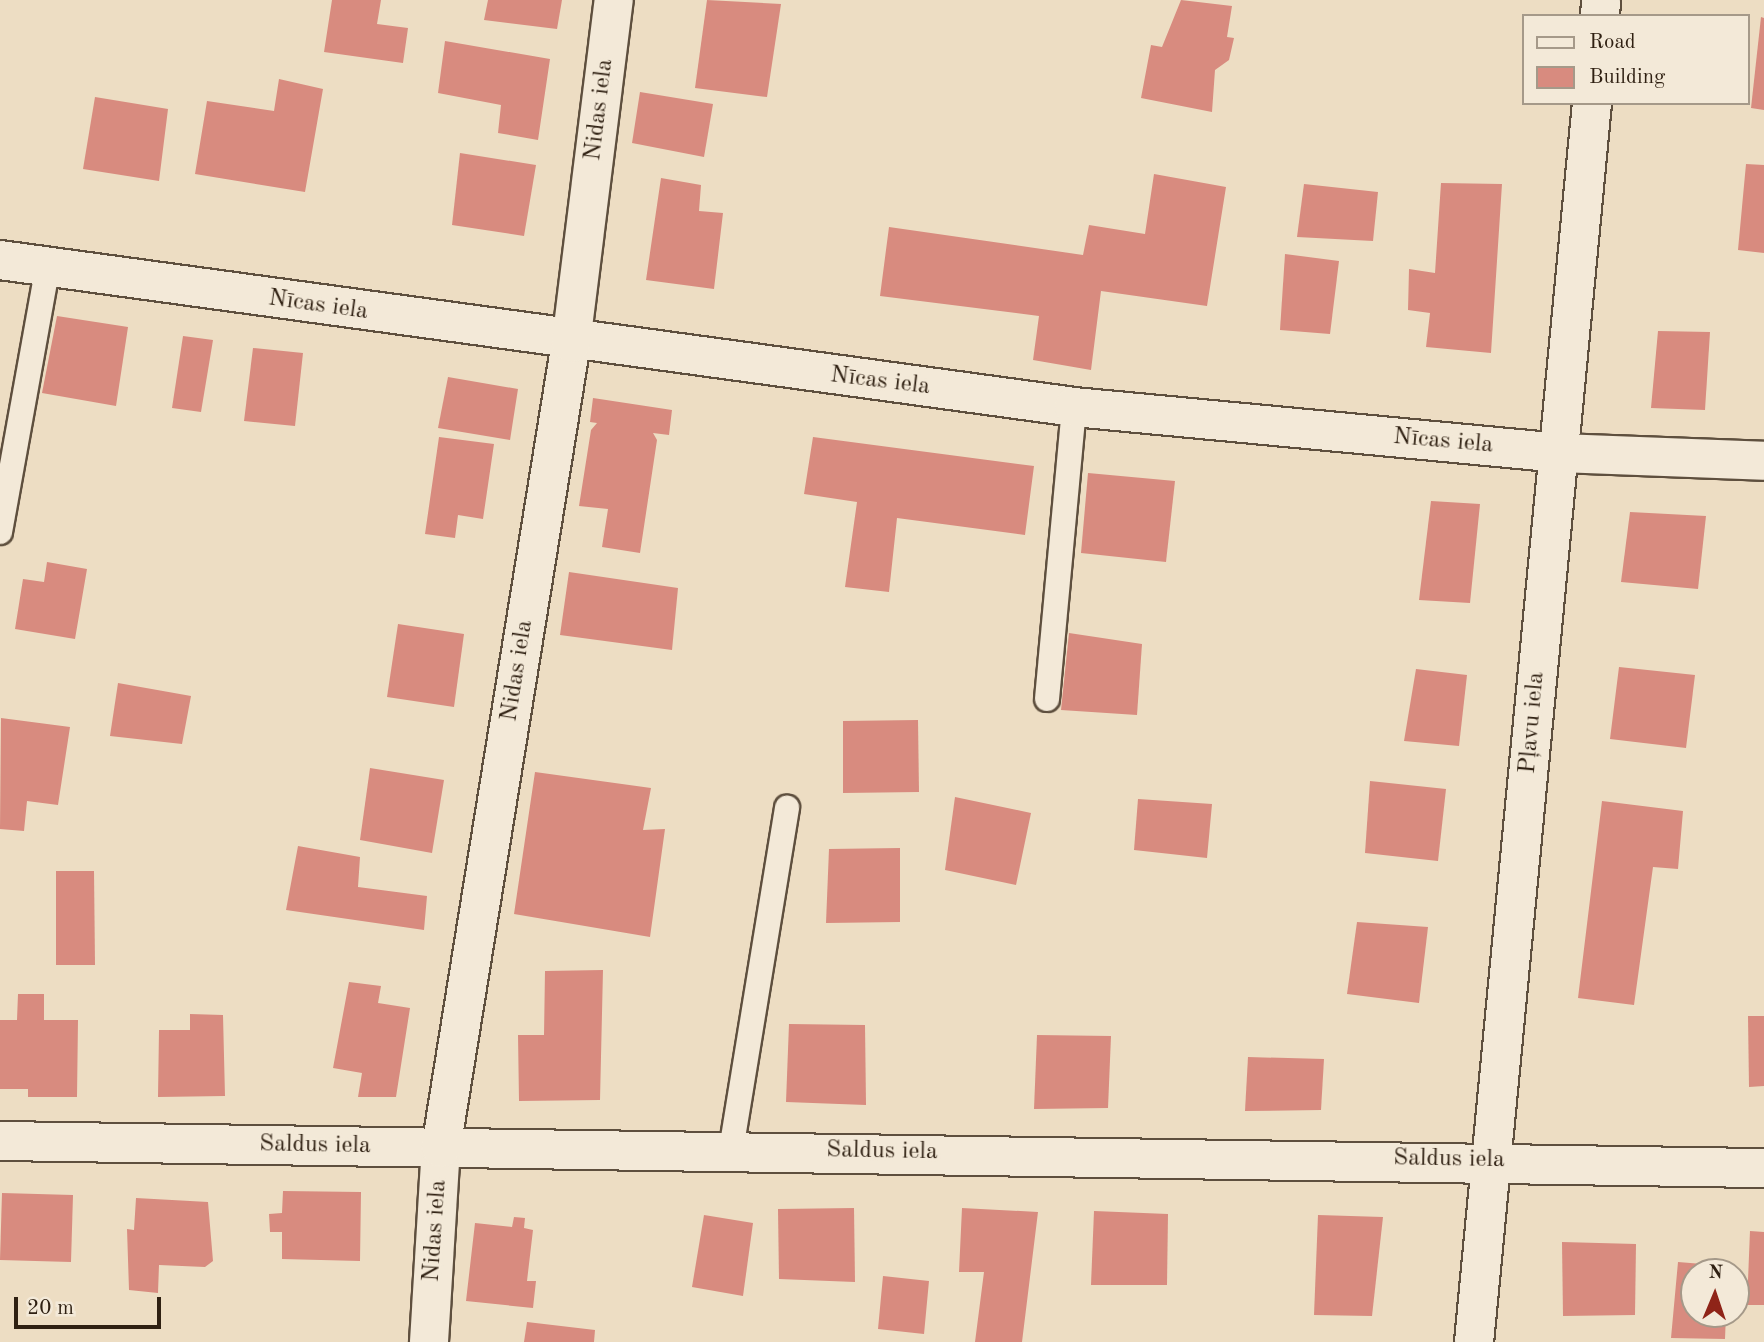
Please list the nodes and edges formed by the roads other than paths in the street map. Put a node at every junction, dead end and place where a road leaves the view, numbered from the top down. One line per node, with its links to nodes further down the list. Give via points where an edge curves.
1 (614, 0): 5 (street, Nidas iela)
2 (1591, 105): 7 (street, Pļavu iela)
3 (0, 260): 4 (street, Nīcas iela)
4 (48, 266): 5 (street, Nīcas iela); 9 (lane)
5 (571, 343): 6 (street, Nīcas iela); 13 (street, Nidas iela)
6 (1074, 407): 7 (street, Nīcas iela); 10 (lane)
7 (1559, 453): 8 (street, Nīcas iela); 15 (street, Pļavu iela)
8 (1764, 461)
9 (0, 532)
10 (1048, 699)
11 (787, 808): 14 (lane)
12 (0, 1141): 13 (street, Saldus iela)
13 (441, 1148): 14 (street, Saldus iela); 17 (street, Nidas iela)
14 (731, 1150): 15 (street, Saldus iela)
15 (1491, 1161): 16 (street, Saldus iela); 18 (street, Pļavu iela)
16 (1764, 1168)
17 (429, 1342)
18 (1474, 1342)

